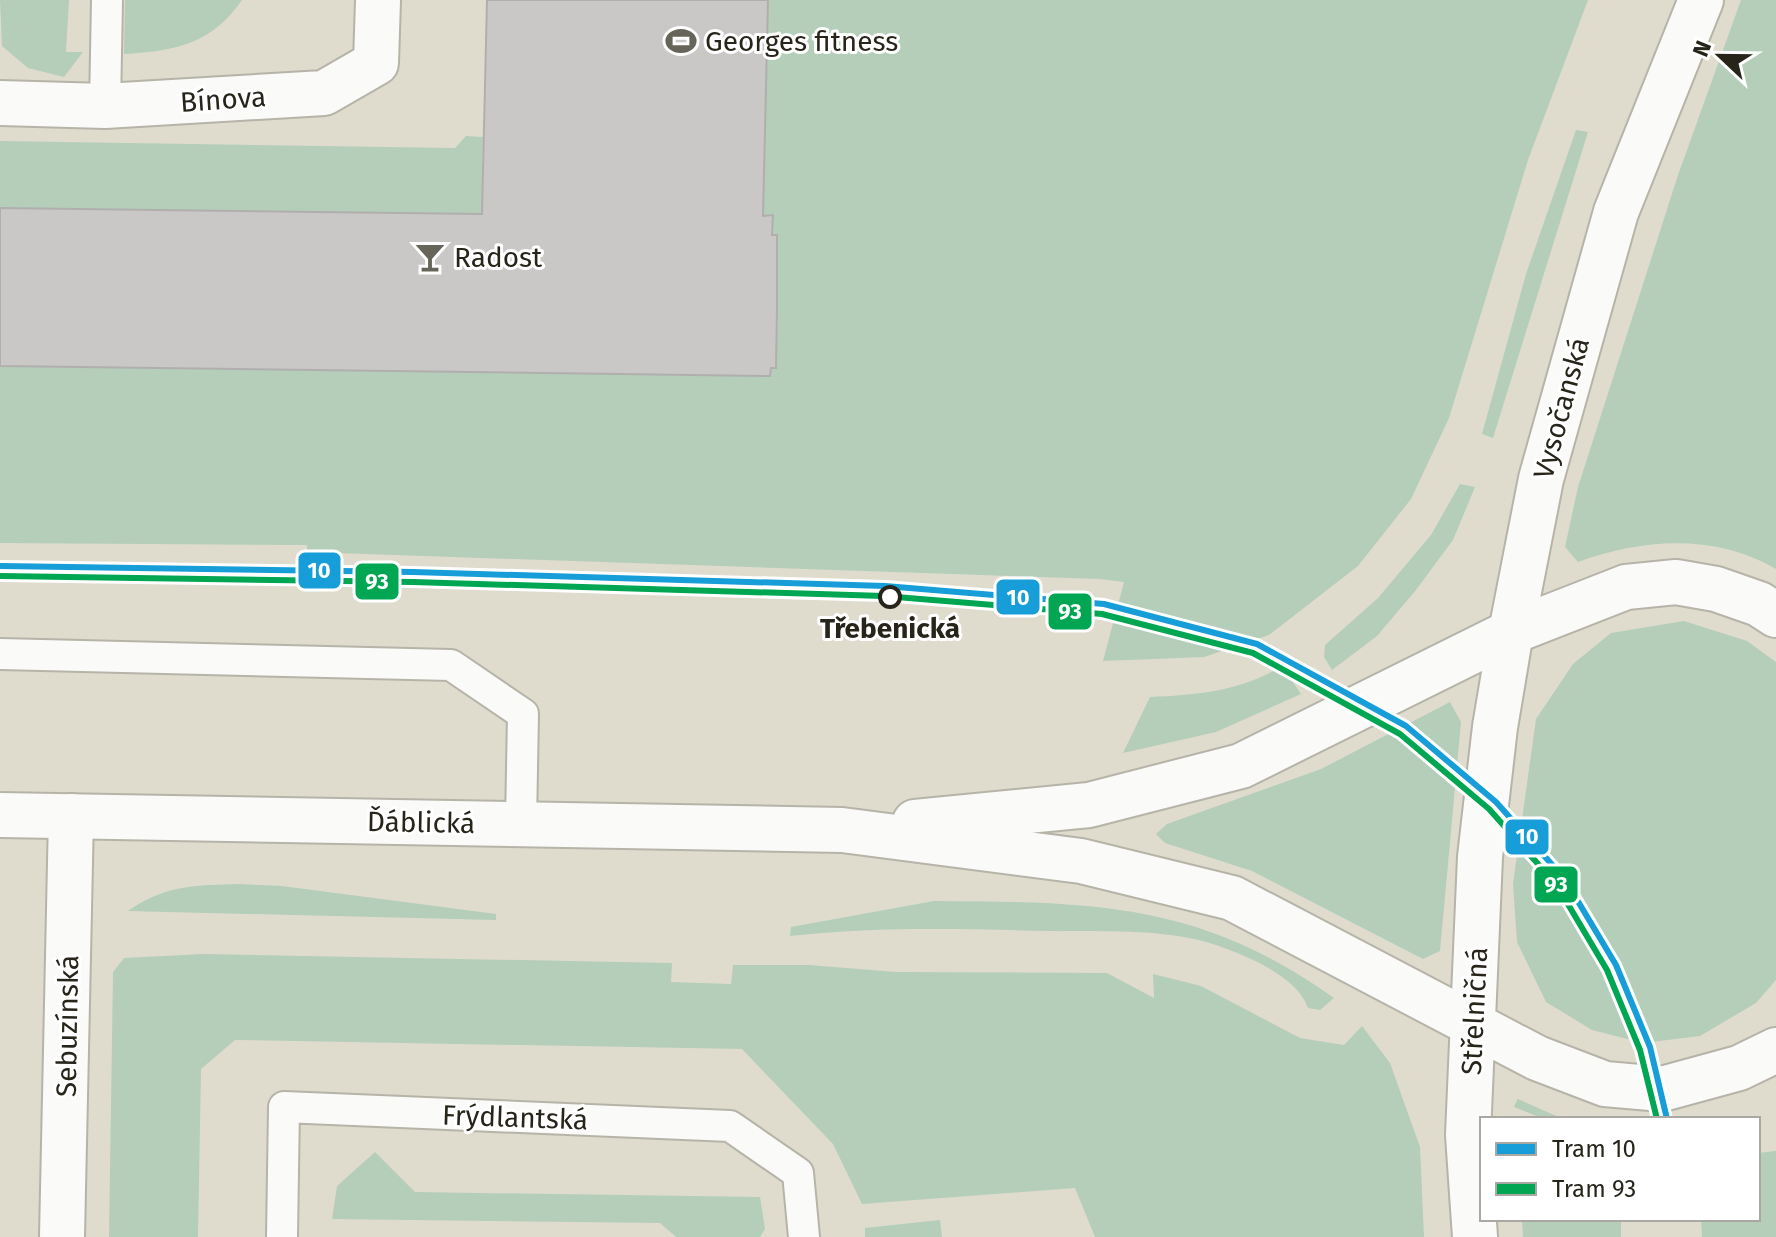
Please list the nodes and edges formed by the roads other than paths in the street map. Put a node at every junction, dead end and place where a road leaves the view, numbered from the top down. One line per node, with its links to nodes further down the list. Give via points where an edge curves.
1 (107, 0): 5 (lane)
2 (378, 0): 5 (main road, Bínova, via 376,63 324,93)
3 (1701, 0): 7 (main road, Vysočanská, via 1616,212 1541,479)
4 (0, 103): 5 (main road, Bínova)
5 (105, 106)
6 (1776, 615): 7 (main road, via 1716,589 1649,583 1599,595)
7 (1511, 632): 12 (main road, via 1241,766 1089,805); 13 (main road, Vysočanská)
8 (0, 654): 11 (lane, via 451,665 523,714)
9 (0, 815): 10 (main road, Ďáblická)
10 (71, 816): 11 (main road, Ďáblická); 16 (main road, Sebuzínská)
11 (521, 824): 12 (main road, Ďáblická)
12 (842, 830): 14 (main road, via 1081,861 1232,898)
13 (1482, 833): 14 (main road, Střelničná)
14 (1473, 1025): 15 (main road, via 1537,1058 1605,1084 1662,1089 1739,1068); 19 (main road, Střelničná, via 1468,1135)
15 (1776, 1050)
16 (62, 1237)
17 (282, 1237): 18 (lane, Frýdlantská, via 284,1107 730,1126 798,1173)
18 (804, 1237)
19 (1475, 1237)

